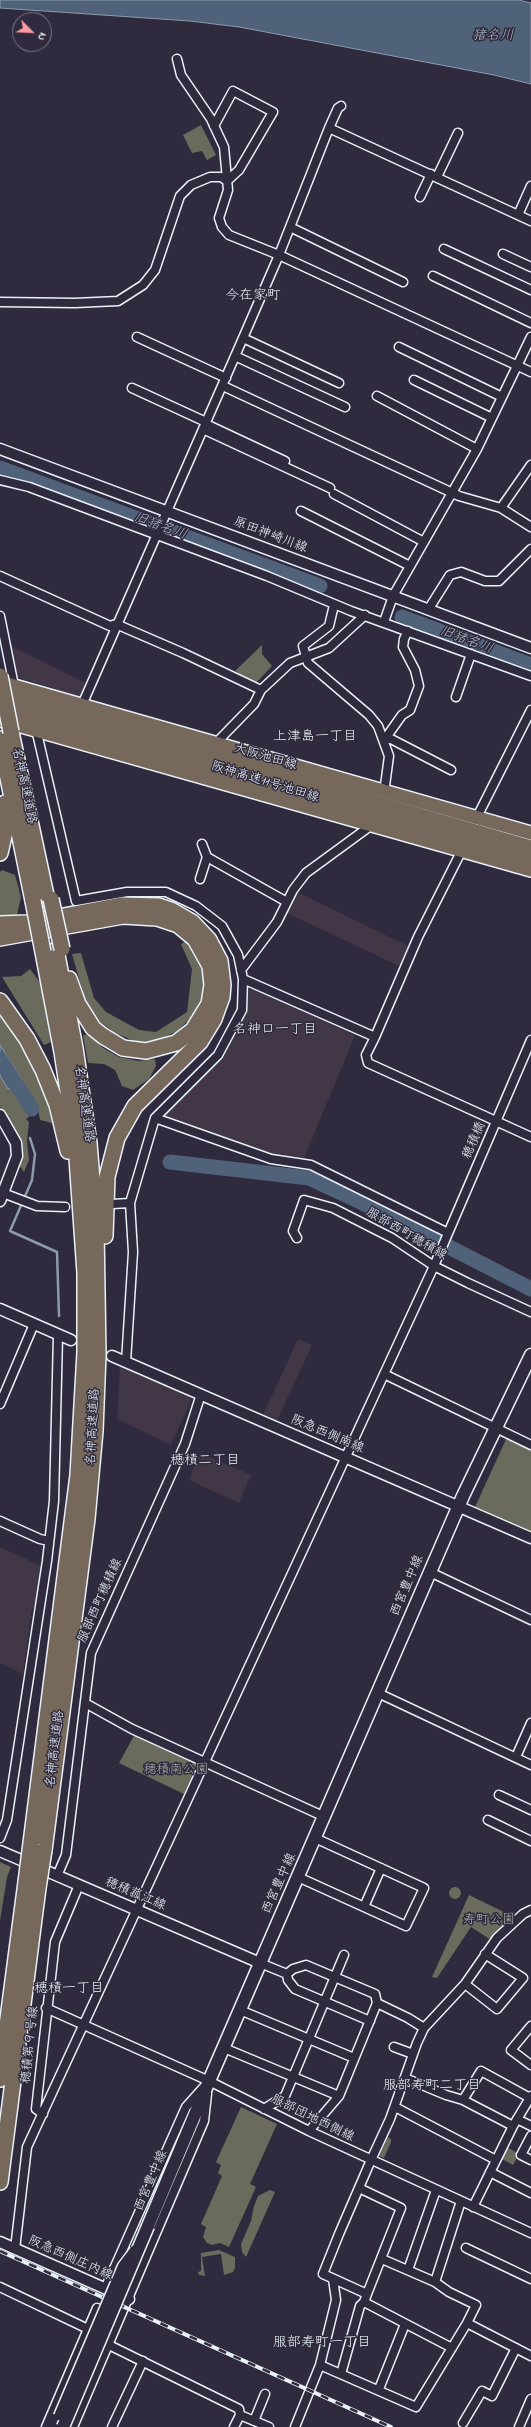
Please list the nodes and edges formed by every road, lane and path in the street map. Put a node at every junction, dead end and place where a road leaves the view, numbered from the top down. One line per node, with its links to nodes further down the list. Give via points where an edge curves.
1 (177, 59): 3 (street, via 181,75)
2 (342, 106): 4 (street, via 338,108)
3 (214, 126): 7 (street, via 224,147); 7 (street, via 233,91 272,112 240,170)
4 (329, 128): 6 (street); 12 (street)
5 (458, 133): 6 (street)
6 (434, 176): 9 (street); 10 (street)
7 (227, 181): 15 (street, via 228,190 219,218 222,227 230,235); 20 (street, via 221,177 210,177 191,185 180,196 155,270 143,286 118,301)
8 (531, 186): 10 (street)
9 (420, 197)
10 (518, 215): 11 (street)
11 (531, 221)
12 (290, 227): 15 (street); 18 (street)
13 (444, 249): 19 (street)
14 (503, 254): 16 (street)
15 (279, 255): 24 (street); 27 (street)
16 (531, 267)
17 (433, 276): 21 (street)
18 (402, 282)
19 (531, 290)
20 (0, 302)
21 (531, 324)
22 (137, 337): 30 (street)
23 (531, 337): 27 (street)
24 (243, 338): 26 (street); 31 (street)
25 (399, 347): 34 (street)
26 (235, 356): 30 (street); 35 (street)
27 (518, 365): 28 (street); 34 (street)
28 (531, 372)
29 (414, 380): 36 (street)
30 (224, 382): 37 (street); 43 (street)
31 (339, 383)
32 (132, 388): 37 (street)
33 (376, 396): 38 (street)
34 (502, 397): 36 (street)
35 (345, 407)
36 (492, 418): 38 (street)
37 (205, 425): 41 (street); 46 (street); 49 (street)
38 (477, 449): 43 (street)
39 (0, 450): 46 (street, 原田神崎川線)
40 (531, 465): 44 (street)
41 (299, 468)
42 (0, 480): 48 (street)
43 (452, 492): 44 (street); 49 (street)
44 (501, 508): 47 (street)
45 (301, 511): 51 (street)
46 (166, 514): 48 (street); 53 (street, 原田神崎川線)
47 (531, 527)
48 (158, 533): 54 (street); 59 (street)
49 (424, 542): 51 (street)
50 (531, 549): 55 (street, via 499,581 485,581 461,572 450,574)
51 (410, 566): 53 (street)
52 (0, 576): 59 (street, via 110,626)
53 (393, 596): 55 (street, 原田神崎川線); 58 (street)
54 (334, 605): 56 (street); 63 (street, via 329,626 303,646)
55 (428, 610): 61 (street, 原田神崎川線)
56 (365, 615): 58 (street); 63 (street, via 329,648)
57 (0, 616): 67 (street)
58 (384, 622): 60 (street)
59 (116, 624): 68 (street); 72 (street)
60 (408, 631): 62 (street); 77 (street, via 404,647 415,670 419,686 410,710 402,715)
61 (531, 648)
62 (471, 654): 65 (street); 70 (street)
63 (306, 656): 68 (street, via 290,663); 77 (street, via 308,664 369,715)
64 (0, 676): 76 (highway, 名神高速道路, bridge)
65 (531, 676)
66 (0, 682): 67 (main road, 大阪池田線)
67 (14, 686): 72 (main road, 大阪池田線)
68 (261, 690): 78 (street, via 254,704)
69 (0, 694): 82 (highway, 阪神高速11号池田線)
70 (456, 697)
71 (0, 706): 82 (highway, 阪神高速11号池田線)
72 (82, 706): 78 (main road, 大阪池田線)
73 (531, 710): 83 (street)
74 (0, 720): 75 (main road)
75 (36, 730): 84 (main road); 99 (street, via 76,901 127,892 166,892 196,906 222,926 238,954)
76 (6, 735): 94 (highway, 名神高速道路); 94 (highway, 名神高速道路, via 27,805)
77 (384, 739): 80 (street, via 391,738); 81 (street, via 389,756)
78 (216, 743): 81 (main road, 大阪池田線)
79 (0, 770): 89 (highway, via 6,827)
80 (451, 770)
81 (384, 793): 83 (main road, 大阪池田線)
82 (331, 797): 87 (highway, 阪神高速11号池田線); 91 (highway, 阪神高速11号池田線)
83 (476, 819): 85 (main road, 大阪池田線)
84 (373, 824): 88 (main road); 95 (street, via 306,873)
85 (531, 833)
86 (202, 844): 90 (street)
87 (531, 848)
88 (462, 850): 92 (main road); 102 (street, via 418,937)
89 (0, 853)
90 (207, 857): 93 (street); 95 (street)
91 (531, 860)
92 (531, 870)
93 (200, 879)
94 (43, 900): 98 (highway, 名神高速道路)
95 (287, 902): 99 (street, via 277,922)
96 (0, 924): 130 (highway, via 27,923 121,905 159,906 182,915 202,930 216,950 223,973 219,1008 208,1030 189,1053 134,1106 112,1150 106,1193 101,1391)
97 (0, 938): 98 (highway, via 123,916 146,916 168,920 187,931 206,956 211,976 209,1004 194,1030 176,1043 146,1051 123,1048 103,1036 85,1016)
98 (53, 950): 124 (highway, 名神高速道路, via 79,1178 85,1272); 130 (highway, 名神高速道路, via 83,1099 94,1199 98,1312)
99 (241, 970): 100 (street)
100 (243, 979): 102 (street); 105 (street, via 242,1010 218,1055)
101 (0, 1001): 124 (highway, via 24,1034 43,1070 57,1105 66,1141 77,1226)
102 (375, 1037): 106 (street, via 366,1055 368,1063)
103 (531, 1040): 106 (street, 穂積橋)
104 (0, 1115): 108 (street, via 16,1143 17,1156)
105 (155, 1118): 109 (street); 112 (street, via 271,1160 311,1165)
106 (496, 1121): 107 (street); 112 (street, 穂積橋)
107 (531, 1137)
108 (1, 1197): 111 (street, via 38,1206)
109 (130, 1203): 110 (street); 122 (street, via 133,1252)
110 (112, 1204)
111 (65, 1207)
112 (448, 1235): 114 (street, 穂積橋)
113 (297, 1238): 114 (street, 服部西町穂積線, via 293,1230 304,1200 333,1208 392,1238)
114 (434, 1266): 116 (street, 服部西町穂積線); 123 (street, 穂積橋)
115 (0, 1309): 117 (street)
116 (531, 1312)
117 (34, 1324): 118 (street); 126 (street)
118 (58, 1335): 119 (street); 134 (street, via 54,1501)
119 (71, 1340)
120 (531, 1355): 127 (main road, 西宮豊中線)
121 (112, 1356): 122 (street, 阪急西側南線)
122 (126, 1362): 125 (street, 阪急西側南線)
123 (384, 1374): 127 (street); 129 (street, 穂積橋)
124 (83, 1390): 150 (highway, 名神高速道路, via 73,1518)
125 (201, 1394): 129 (street, 阪急西側南線); 138 (street, 服部西町穂積線, via 185,1444 91,1653)
126 (0, 1404)
127 (496, 1428): 128 (street); 131 (main road, 西宮豊中線)
128 (531, 1445)
129 (345, 1457): 131 (street, 阪急西側南線); 141 (street, 穂積橋)
130 (91, 1476): 150 (highway, 名神高速道路)
131 (458, 1506): 133 (street, 阪急西側南線); 135 (main road, 西宮豊中線)
132 (0, 1521): 134 (street, via 40,1540)
133 (531, 1538)
134 (49, 1541): 147 (street, via 7,1820)
135 (430, 1572): 136 (street); 137 (main road, 西宮豊中線)
136 (531, 1620)
137 (378, 1693): 140 (street); 145 (main road, 西宮豊中線)
138 (84, 1703): 141 (street, via 132,1729); 153 (street, 服部西町穂積線, via 66,1855)
139 (531, 1723): 140 (street)
140 (516, 1757): 142 (street)
141 (206, 1762): 145 (street); 158 (street, 穂積橋)
142 (531, 1765)
143 (499, 1795): 144 (street)
144 (531, 1810)
145 (325, 1817): 148 (main road, 西宮豊中線)
146 (488, 1820): 149 (street)
147 (0, 1838)
148 (315, 1838): 152 (street); 154 (main road, 西宮豊中線)
149 (531, 1841)
150 (37, 1847): 155 (highway, 名神高速道路, bridge)
151 (0, 1851): 153 (street, 穂積菰江線)
152 (381, 1868): 157 (street); 157 (street, via 424,1888 406,1926)
153 (57, 1876): 156 (street, 穂積菰江線)
154 (298, 1877): 157 (street); 162 (main road, 西宮豊中線)
155 (32, 1885): 182 (highway, 名神高速道路); 199 (highway, 名神高速道路)
156 (79, 1885): 158 (street, 穂積菰江線); 168 (street, 穂積第９号線, via 55,1942)
157 (364, 1906)
158 (136, 1909): 162 (street, 穂積菰江線); 171 (street, 穂積橋)
159 (531, 1910): 160 (street, via 510,1925)
160 (485, 1954): 165 (street); 165 (street, via 523,1978 497,2009)
161 (344, 1955): 164 (street)
162 (260, 1963): 163 (street); 169 (main road, 西宮豊中線)
163 (287, 1974): 164 (street, via 306,1965); 166 (street, via 293,1988)
164 (335, 1977): 166 (street); 167 (street, via 374,1994)
165 (465, 1984): 173 (street)
166 (325, 2002): 170 (street); 174 (street)
167 (377, 2004): 170 (street); 173 (street)
168 (46, 2008): 171 (street, 服部団地西側線); 189 (street, 穂積第９号線, via 36,2109)
169 (240, 2010): 174 (street); 176 (main road, 西宮豊中線)
170 (370, 2021): 178 (street)
171 (83, 2026): 183 (street, 服部団地西側線); 189 (street, 穂積橋)
172 (531, 2026): 179 (street, via 512,2050)
173 (424, 2028): 177 (street)
174 (309, 2039): 178 (street); 180 (street)
175 (394, 2047): 177 (street)
176 (224, 2048): 180 (street); 183 (main road, 西宮豊中線)
177 (413, 2054): 181 (street)
178 (354, 2058): 184 (street)
179 (531, 2065)
180 (293, 2077): 184 (street); 188 (street, via 285,2096)
181 (405, 2078): 186 (street); 187 (street)
182 (0, 2079)
183 (209, 2081): 188 (street, 服部団地西側線); 205 (main road, 西宮豊中線); 216 (street, via 186,2107); 218 (street, via 204,2121)
184 (339, 2096): 193 (street)
185 (530, 2097): 186 (street, via 481,2072); 190 (street)
186 (464, 2100): 191 (street)
187 (395, 2107): 195 (street); 196 (street)
188 (264, 2109): 193 (street, 服部団地西側線)
189 (43, 2114): 209 (street, 穂積橋, via 27,2147)
190 (518, 2119): 191 (street); 192 (street)
191 (513, 2126): 196 (street)
192 (531, 2126)
193 (309, 2131): 195 (street, 服部団地西側線)
194 (531, 2136): 197 (street, via 521,2155)
195 (371, 2160): 200 (street); 201 (street, 服部団地西側線)
196 (496, 2160): 198 (street)
197 (531, 2160)
198 (490, 2172): 202 (street); 204 (street)
199 (0, 2182)
200 (359, 2188): 210 (street, via 401,2208); 212 (street, via 323,2274)
201 (436, 2190): 203 (street, 服部団地西側線); 211 (street)
202 (531, 2193)
203 (461, 2201): 204 (street, 服部団地西側線); 214 (street)
204 (473, 2207): 206 (street, 服部団地西側線)
205 (146, 2231): 238 (street, bridge, via 122,2266); 239 (main road, 西宮豊中線, bridge)
206 (531, 2233)
207 (0, 2242): 209 (street, 阪急西側庄内線)
208 (466, 2248): 213 (street)
209 (15, 2249): 216 (street, 阪急西側庄内線)
210 (382, 2259): 211 (street); 217 (street)
211 (408, 2270): 214 (street)
212 (333, 2279): 217 (street); 229 (street, via 336,2300)
213 (531, 2279)
214 (435, 2282): 221 (street, via 476,2305)
215 (0, 2287): 223 (street)
216 (105, 2289): 218 (street, 阪急西側庄内線)
217 (367, 2294): 219 (street)
218 (129, 2300): 220 (street)
219 (364, 2302): 222 (street); 230 (street, via 360,2306)
220 (121, 2318): 223 (street, via 97,2308); 224 (street)
221 (467, 2323): 225 (street); 226 (street)
222 (405, 2324): 225 (street); 231 (street)
223 (88, 2329): 237 (street)
224 (109, 2345): 228 (street); 240 (street)
225 (452, 2348): 231 (street, via 416,2407)
226 (516, 2348): 227 (street); 236 (street, via 492,2396 482,2391)
227 (531, 2356)
228 (143, 2361): 234 (street, via 239,2409); 241 (street)
229 (320, 2365): 230 (street); 244 (street)
230 (341, 2374): 231 (street)
231 (379, 2389)
232 (265, 2394): 235 (street)
233 (531, 2399): 245 (street)
234 (240, 2415): 235 (street); 242 (street)
235 (250, 2423): 243 (street)
236 (463, 2423)
237 (46, 2427)
238 (53, 2427)
239 (63, 2427)
240 (73, 2427)
241 (112, 2427)
242 (234, 2427)
243 (269, 2427)
244 (295, 2427)
245 (519, 2427)

